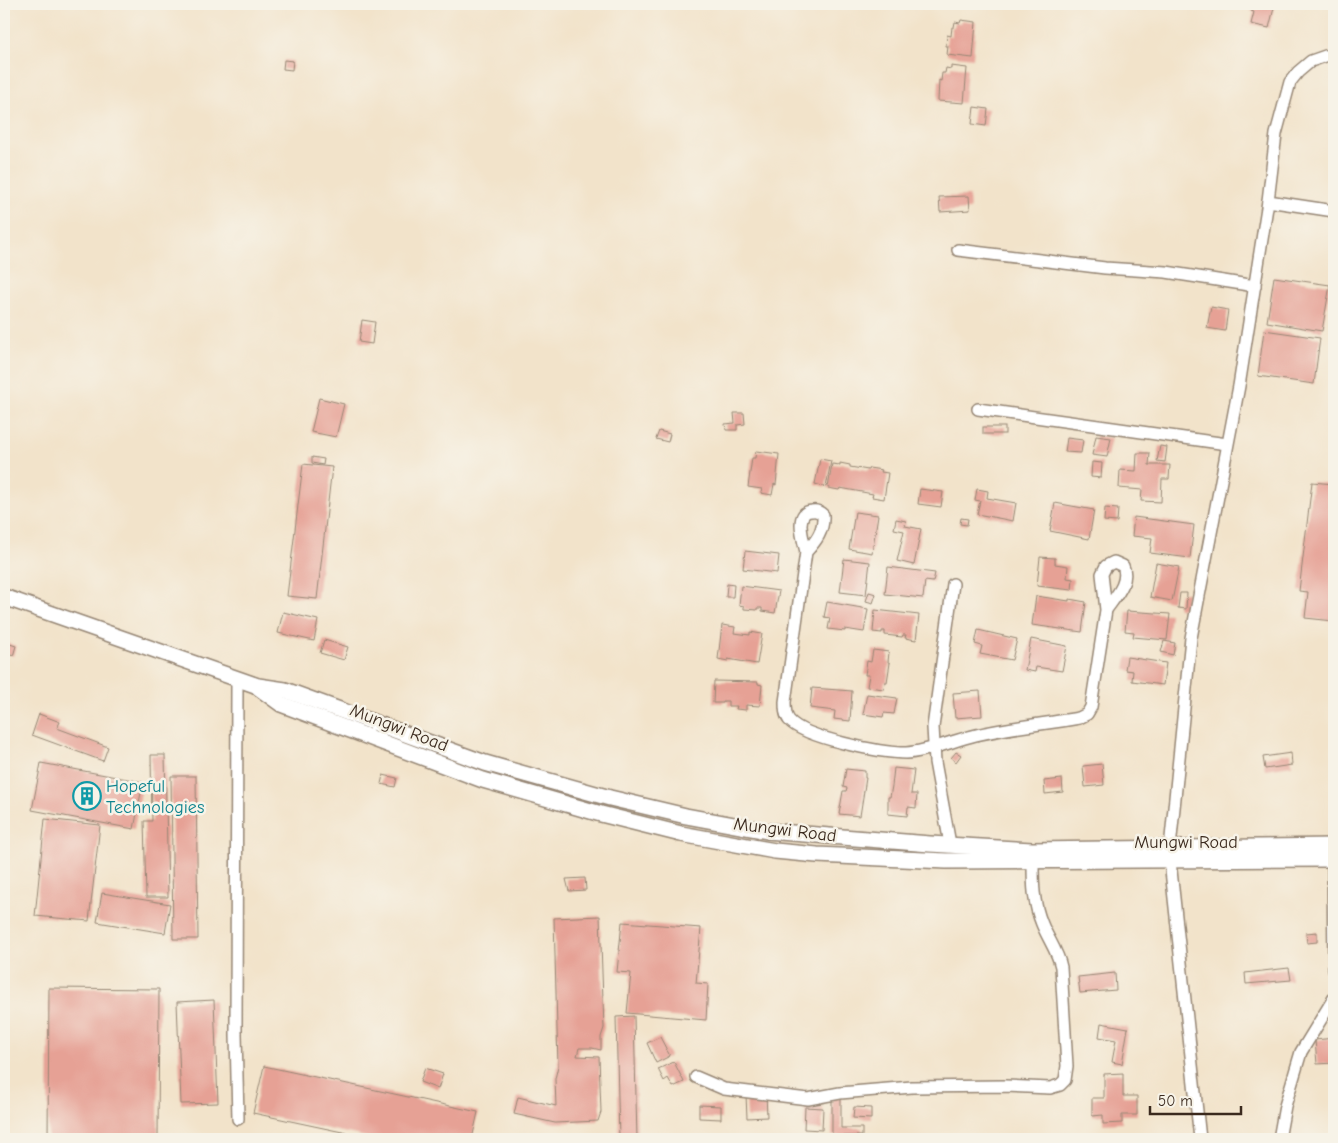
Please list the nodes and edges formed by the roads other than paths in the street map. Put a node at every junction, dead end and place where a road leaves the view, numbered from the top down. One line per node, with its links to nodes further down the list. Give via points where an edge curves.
1 (1334, 53): 2 (street, via 1311,62 1290,82 1276,134)
2 (1268, 201): 3 (street); 5 (street)
3 (1334, 211)
4 (958, 250): 5 (street, via 1166,272)
5 (1255, 286): 7 (street)
6 (978, 410): 7 (street)
7 (1228, 444): 16 (street, via 1191,638)
8 (806, 552): 14 (street, via 785,702 786,716 801,729 837,742 905,753)
9 (953, 584): 14 (street, via 932,727)
10 (4, 597): 12 (main road, Mungwi Road)
11 (1106, 610): 14 (street, via 1091,707 1087,714 978,734)
12 (237, 679): 13 (main road, Mungwi Road); 22 (street)
13 (258, 686): 15 (main road, Mungwi Road, via 285,690 485,763 686,816 767,831); 18 (main road, Mungwi Road, via 281,704 483,780 681,834 817,855)
14 (933, 747): 15 (street)
15 (950, 844): 16 (main road, Mungwi Road)
16 (1170, 854): 17 (main road, Mungwi Road); 18 (main road, Mungwi Road); 23 (street)
17 (1334, 855): 19 (street)
18 (1033, 862): 21 (street, via 1034,898 1061,967 1067,1066 1065,1080 1060,1085 1050,1088 912,1087 840,1092 808,1099 724,1089)
19 (1334, 970)
20 (1334, 998): 24 (street, via 1301,1052)
21 (696, 1077)
22 (238, 1119)
23 (1200, 1139)
24 (1279, 1139)

